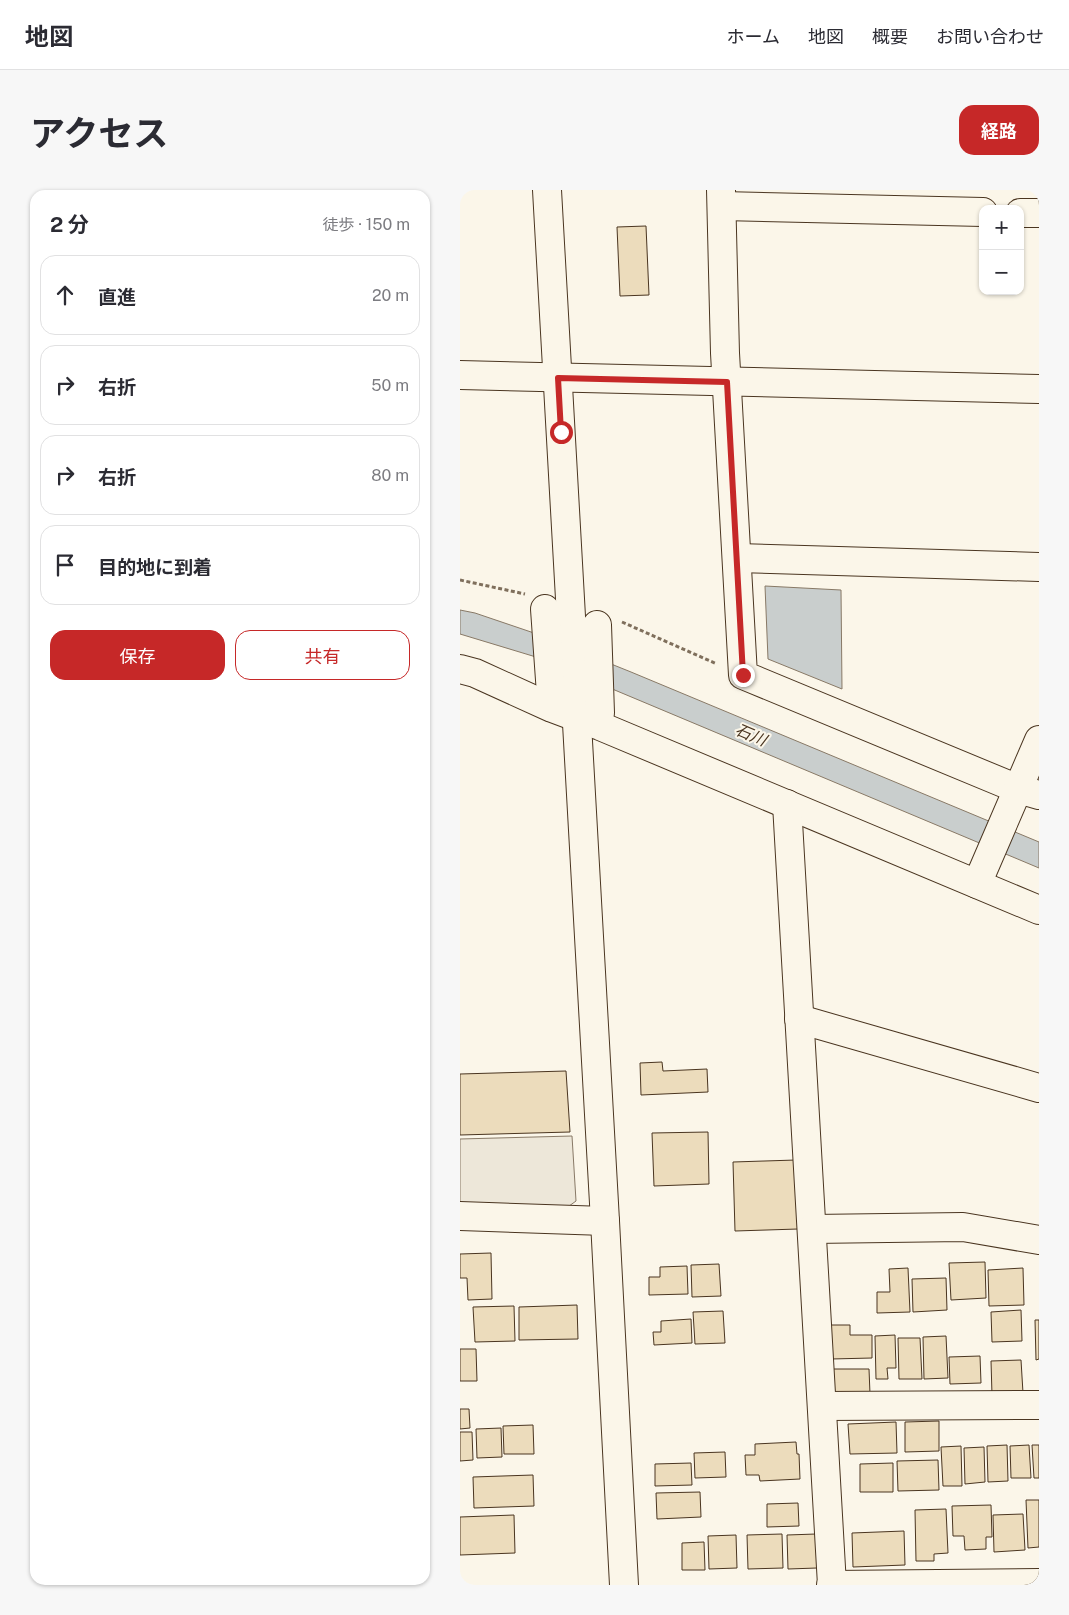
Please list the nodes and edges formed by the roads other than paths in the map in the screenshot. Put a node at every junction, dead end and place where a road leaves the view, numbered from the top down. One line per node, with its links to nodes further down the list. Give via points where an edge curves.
1 (547, 190): 8 (street)
2 (721, 198): 3 (street); 9 (street)
3 (838, 199): 4 (street)
4 (966, 204)
5 (1024, 213): 6 (street)
6 (1039, 213)
7 (460, 375): 8 (street)
8 (558, 378): 9 (street); 16 (street, via 594,621)
9 (727, 382): 10 (street); 11 (street)
10 (1039, 389)
11 (737, 558): 12 (street); 18 (street, via 743,675)
12 (1039, 567)
13 (536, 601): 15 (street)
14 (460, 669): 16 (street, via 552,708)
15 (551, 694)
16 (588, 716): 19 (street, via 609,729); 25 (street)
17 (1039, 740): 18 (street)
18 (1023, 794): 20 (street)
19 (787, 804): 20 (street); 22 (street)
20 (977, 884): 21 (street)
21 (1039, 910)
22 (799, 1019): 23 (street); 26 (street)
23 (1039, 1088)
24 (460, 1216): 25 (street)
25 (605, 1221): 31 (street)
26 (812, 1229): 27 (street, via 963,1227); 29 (street)
27 (1039, 1240)
28 (1039, 1405): 29 (street)
29 (822, 1406): 32 (street)
30 (1039, 1583): 32 (street)
31 (624, 1585)
32 (832, 1585)

